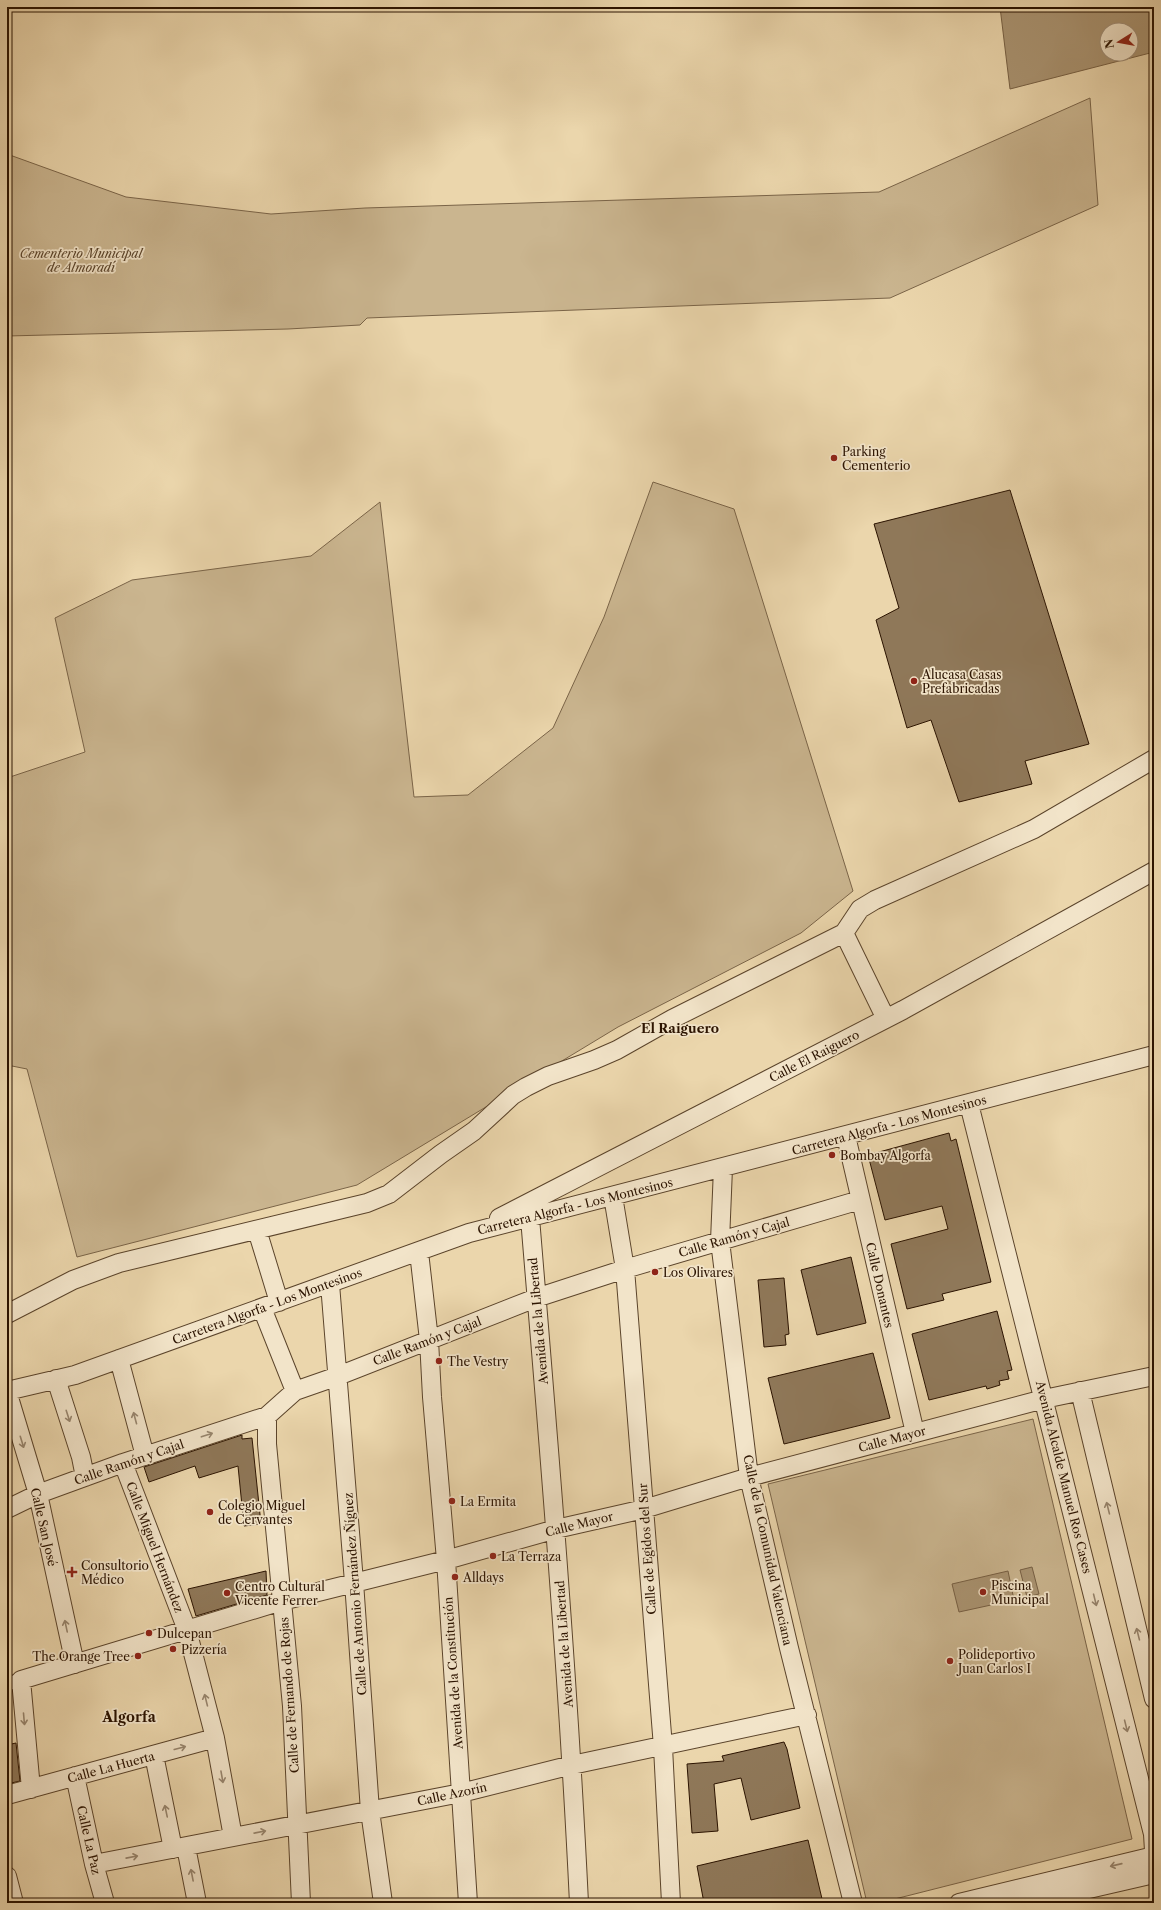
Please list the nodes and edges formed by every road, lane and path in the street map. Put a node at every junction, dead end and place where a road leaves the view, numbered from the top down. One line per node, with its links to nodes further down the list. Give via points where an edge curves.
1 (1154, 759): 3 (street, via 1034,829 875,900 860,909)
2 (1154, 871): 4 (street, Calle El Raiguero)
3 (844, 932): 4 (street); 12 (street, via 672,1019 617,1050 526,1087 513,1095 474,1131 389,1194 367,1203)
4 (886, 1019): 13 (street, Calle El Raiguero)
5 (1154, 1055): 6 (street, Carretera Algorfa - Los Montesinos)
6 (969, 1104): 7 (street, Carretera Algorfa - Los Montesinos); 29 (street, Avenida Alcalde Manuel Ros Cases)
7 (846, 1136): 8 (street, Carretera Algorfa - Los Montesinos); 10 (street, Calle Donantes)
8 (723, 1168): 9 (street, Carretera Algorfa - Los Montesinos); 14 (street, Calle de la Comunidad Valenciana)
9 (613, 1196): 11 (street, Carretera Algorfa - Los Montesinos); 16 (street, Calle de Egidos del Sur)
10 (860, 1200): 14 (street, Calle Ramón y Cajal); 31 (street, Calle Donantes)
11 (530, 1218): 13 (street, Carretera Algorfa - Los Montesinos); 18 (street, Avenida de la Libertad)
12 (257, 1230): 19 (street); 20 (street, via 119,1263 73,1280)
13 (469, 1233): 15 (street, Carretera Algorfa - Los Montesinos)
14 (720, 1241): 16 (street, Calle Ramón y Cajal); 34 (street, Calle de la Comunidad Valenciana)
15 (419, 1252): 17 (street, Carretera Algorfa - Los Montesinos); 21 (street, Avenida de la Constitución)
16 (625, 1269): 18 (street, Calle Ramón y Cajal); 38 (street, Calle de Egidos del Sur)
17 (330, 1284): 19 (street, Carretera Algorfa - Los Montesinos); 23 (street, Calle de Antonio Fernández Ñíguez)
18 (536, 1298): 21 (street, Calle Ramón y Cajal); 39 (street, Avenida de la Libertad)
19 (271, 1305): 22 (street, Carretera Algorfa - Los Montesinos); 26 (street)
20 (7, 1314)
21 (429, 1340): 23 (street, Calle Ramón y Cajal); 40 (street, Avenida de la Constitución)
22 (119, 1359): 25 (street, Carretera Algorfa - Los Montesinos); 32 (street, one-way to 22)
23 (338, 1376): 26 (street, Calle Ramón y Cajal); 41 (street, Calle de Antonio Fernández Ñíguez)
24 (1154, 1376): 28 (street, Calle Mayor)
25 (56, 1379): 27 (street, Carretera Algorfa - Los Montesinos); 35 (street, one-way to 35, via 81,1457)
26 (295, 1391): 30 (street, Calle Ramón y Cajal)
27 (7, 1392): 36 (street, Calle San José, one-way to 36)
28 (1080, 1392): 29 (street, Calle Mayor); 46 (street, one-way to 28)
29 (1044, 1399): 31 (street, Calle Mayor); 60 (street, Avenida Alcalde Manuel Ros Cases, one-way to 60, via 1154,1834)
30 (267, 1416): 32 (street, Calle Ramón y Cajal, one-way to 30); 42 (street, Calle de Fernando de Rojas, via 267,1444)
31 (915, 1433): 34 (street, Calle Mayor)
32 (145, 1456): 33 (street, Calle Ramón y Cajal)
33 (123, 1463): 35 (street, Calle Ramón y Cajal); 43 (street, Calle Miguel Hernández)
34 (749, 1476): 38 (street, Calle Mayor); 47 (street, Calle de la Comunidad Valenciana)
35 (84, 1477): 36 (street, Calle Ramón y Cajal)
36 (38, 1494): 37 (street, Calle Ramón y Cajal); 44 (street, Calle San José, one-way to 36)
37 (7, 1508)
38 (644, 1509): 39 (street, Calle Mayor); 49 (street, Calle de Egidos del Sur)
39 (556, 1529): 40 (street, Calle Mayor); 51 (street, Avenida de la Libertad)
40 (446, 1560): 41 (street, Calle Mayor); 54 (street, Avenida de la Constitución)
41 (354, 1582): 42 (street, Calle Mayor); 56 (street, Calle de Antonio Fernández Ñíguez)
42 (282, 1601): 43 (street, Calle Mayor); 57 (street, Calle de Fernando de Rojas, via 292,1706)
43 (187, 1630): 44 (street, Calle Mayor); 48 (street, Calle Miguel Hernández, one-way to 43)
44 (75, 1664): 45 (street, Calle Mayor)
45 (14, 1682): 53 (street, one-way to 53)
46 (1154, 1699)
47 (807, 1715): 49 (street, Calle Azorín); 73 (street, Calle de la Comunidad Valenciana)
48 (215, 1738): 50 (street, Calle La Huerta, one-way to 48); 58 (street, Calle Miguel Hernández, one-way to 58)
49 (663, 1747): 51 (street, Calle Azorín); 72 (street, Calle de Egidos del Sur)
50 (154, 1755): 52 (street, Calle La Huerta); 59 (street, one-way to 50)
51 (572, 1766): 54 (street, Calle Azorín); 71 (street, Avenida de la Libertad)
52 (75, 1776): 53 (street, Calle La Huerta); 62 (street, Calle La Paz)
53 (31, 1789): 55 (street, Calle La Huerta)
54 (461, 1793): 56 (street, Calle Azorín); 70 (street, Avenida de la Constitución)
55 (7, 1795)
56 (370, 1811): 57 (street, Calle Azorín); 69 (street, Calle de Antonio Fernández Ñíguez)
57 (298, 1825): 58 (street, Calle Azorín, one-way to 57); 68 (street, Calle de Fernando de Rojas)
58 (233, 1837): 59 (street, Calle Azorín)
59 (180, 1848): 62 (street, Calle Azorín, one-way to 59); 67 (street, one-way to 59)
60 (1154, 1851)
61 (1154, 1856): 74 (street, one-way to 74)
62 (94, 1864): 66 (street, Calle La Paz)
63 (1154, 1874): 75 (street)
64 (7, 1876): 65 (street)
65 (14, 1903)
66 (105, 1903)
67 (198, 1903)
68 (301, 1903)
69 (383, 1903)
70 (468, 1903)
71 (579, 1903)
72 (671, 1903)
73 (853, 1903)
74 (959, 1903)
75 (1028, 1903)

